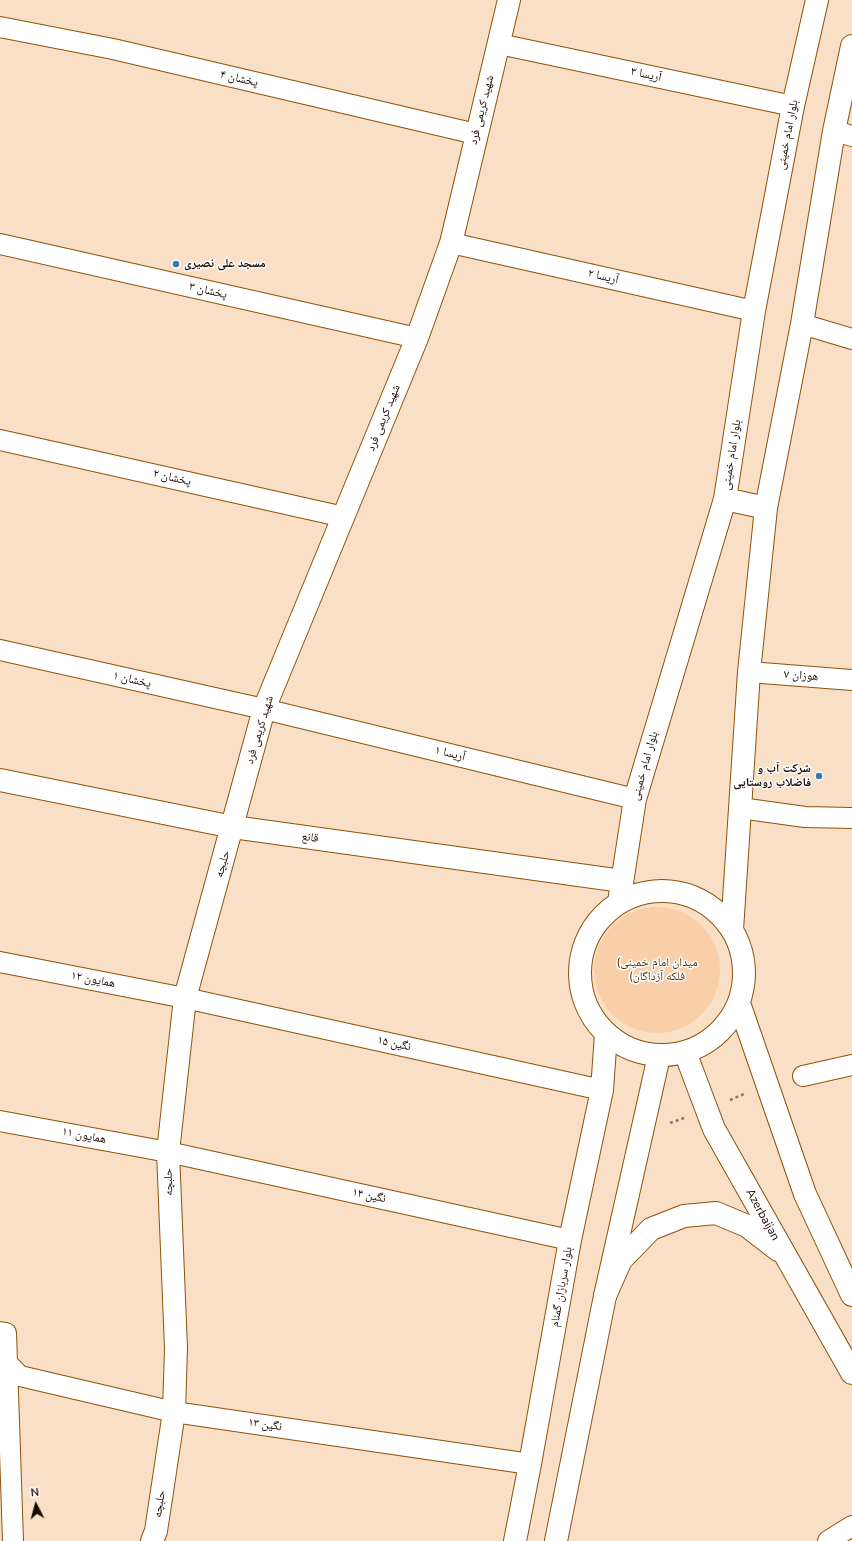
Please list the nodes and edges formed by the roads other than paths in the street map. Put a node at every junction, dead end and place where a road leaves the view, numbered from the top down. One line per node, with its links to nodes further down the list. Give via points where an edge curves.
1 (509, 0): 4 (main road, شهید کریمی فرد)
2 (817, 0): 6 (main road, بلوار امام خمینی)
3 (0, 27): 7 (street, پخشان ۴, via 113,50)
4 (499, 44): 6 (street, آریسا ۳); 7 (main road, شهید کریمی فرد)
5 (852, 46): 8 (main road)
6 (794, 106): 11 (main road, بلوار امام خمینی)
7 (476, 134): 9 (main road, شهید کریمی فرد)
8 (843, 134): 12 (main road)
9 (451, 243): 11 (street, آریسا ۲); 13 (main road, شهید کریمی فرد)
10 (0, 244): 13 (street, پخشان ۳)
11 (754, 311): 16 (main road, بلوار امام خمینی)
12 (802, 324): 14 (street); 17 (main road)
13 (417, 338): 18 (main road, شهید کریمی فرد)
14 (852, 339)
15 (0, 440): 18 (street, پخشان ۲)
16 (725, 499): 17 (main road); 24 (main road, بلوار امام خمینی)
17 (766, 508): 20 (main road)
18 (344, 517): 22 (main road, شهید کریمی فرد)
19 (0, 650): 22 (street, پخشان ۱)
20 (750, 672): 21 (street, هوزان ۷); 25 (main road)
21 (852, 680)
22 (264, 709): 24 (street, آریسا ۱); 27 (main road, شهید کریمی فرد)
23 (0, 780): 27 (main road, قانع)
24 (635, 799): 28 (main road, بلوار امام خمینی)
25 (740, 808): 26 (street, via 806,817); 29 (main road)
26 (852, 818)
27 (233, 827): 28 (main road, قانع); 31 (main road, حلبچه)
28 (621, 892): 29 (main road, via 669,891 694,897 716,910); 33 (main road, via 591,930 580,957 580,984 588,1011)
29 (732, 930): 32 (main road, via 742,953 744,978)
30 (0, 962): 31 (street, همایون ۱۲)
31 (186, 998): 38 (street, نگین ۱۵); 40 (main road, حلبچه)
32 (739, 1003): 34 (main road, via 727,1025 708,1042); 43 (main road, via 805,1194)
33 (606, 1034): 35 (main road, via 640,1053); 38 (main road, بلوار سربازان گمنام)
34 (685, 1052): 35 (main road); 42 (main road, Azerbaijan, via 714,1129)
35 (660, 1056): 44 (main road)
36 (852, 1065): 37 (street)
37 (803, 1076)
38 (602, 1090): 41 (main road, بلوار سربازان گمنام)
39 (0, 1121): 40 (street, همایون ۱۱)
40 (168, 1152): 41 (street, نگین ۱۴); 48 (main road, حلبچه, via 176,1348)
41 (570, 1240): 49 (main road, بلوار سربازان گمنام)
42 (783, 1254): 44 (main road, via 747,1226 716,1214 684,1216 651,1229 646,1234 621,1260); 47 (main road, Azerbaijan)
43 (852, 1295)
44 (605, 1296): 54 (main road)
45 (3, 1333): 46 (street)
46 (7, 1363): 48 (street, نگین ۱۳, via 20,1376); 51 (street)
47 (852, 1372)
48 (174, 1412): 49 (street, نگین ۱۳); 52 (main road, حلبچه, via 156,1531)
49 (530, 1464): 53 (main road, بلوار سربازان گمنام)
50 (852, 1526): 55 (street)
51 (13, 1541)
52 (152, 1541)
53 (515, 1541)
54 (556, 1541)
55 (828, 1541)

